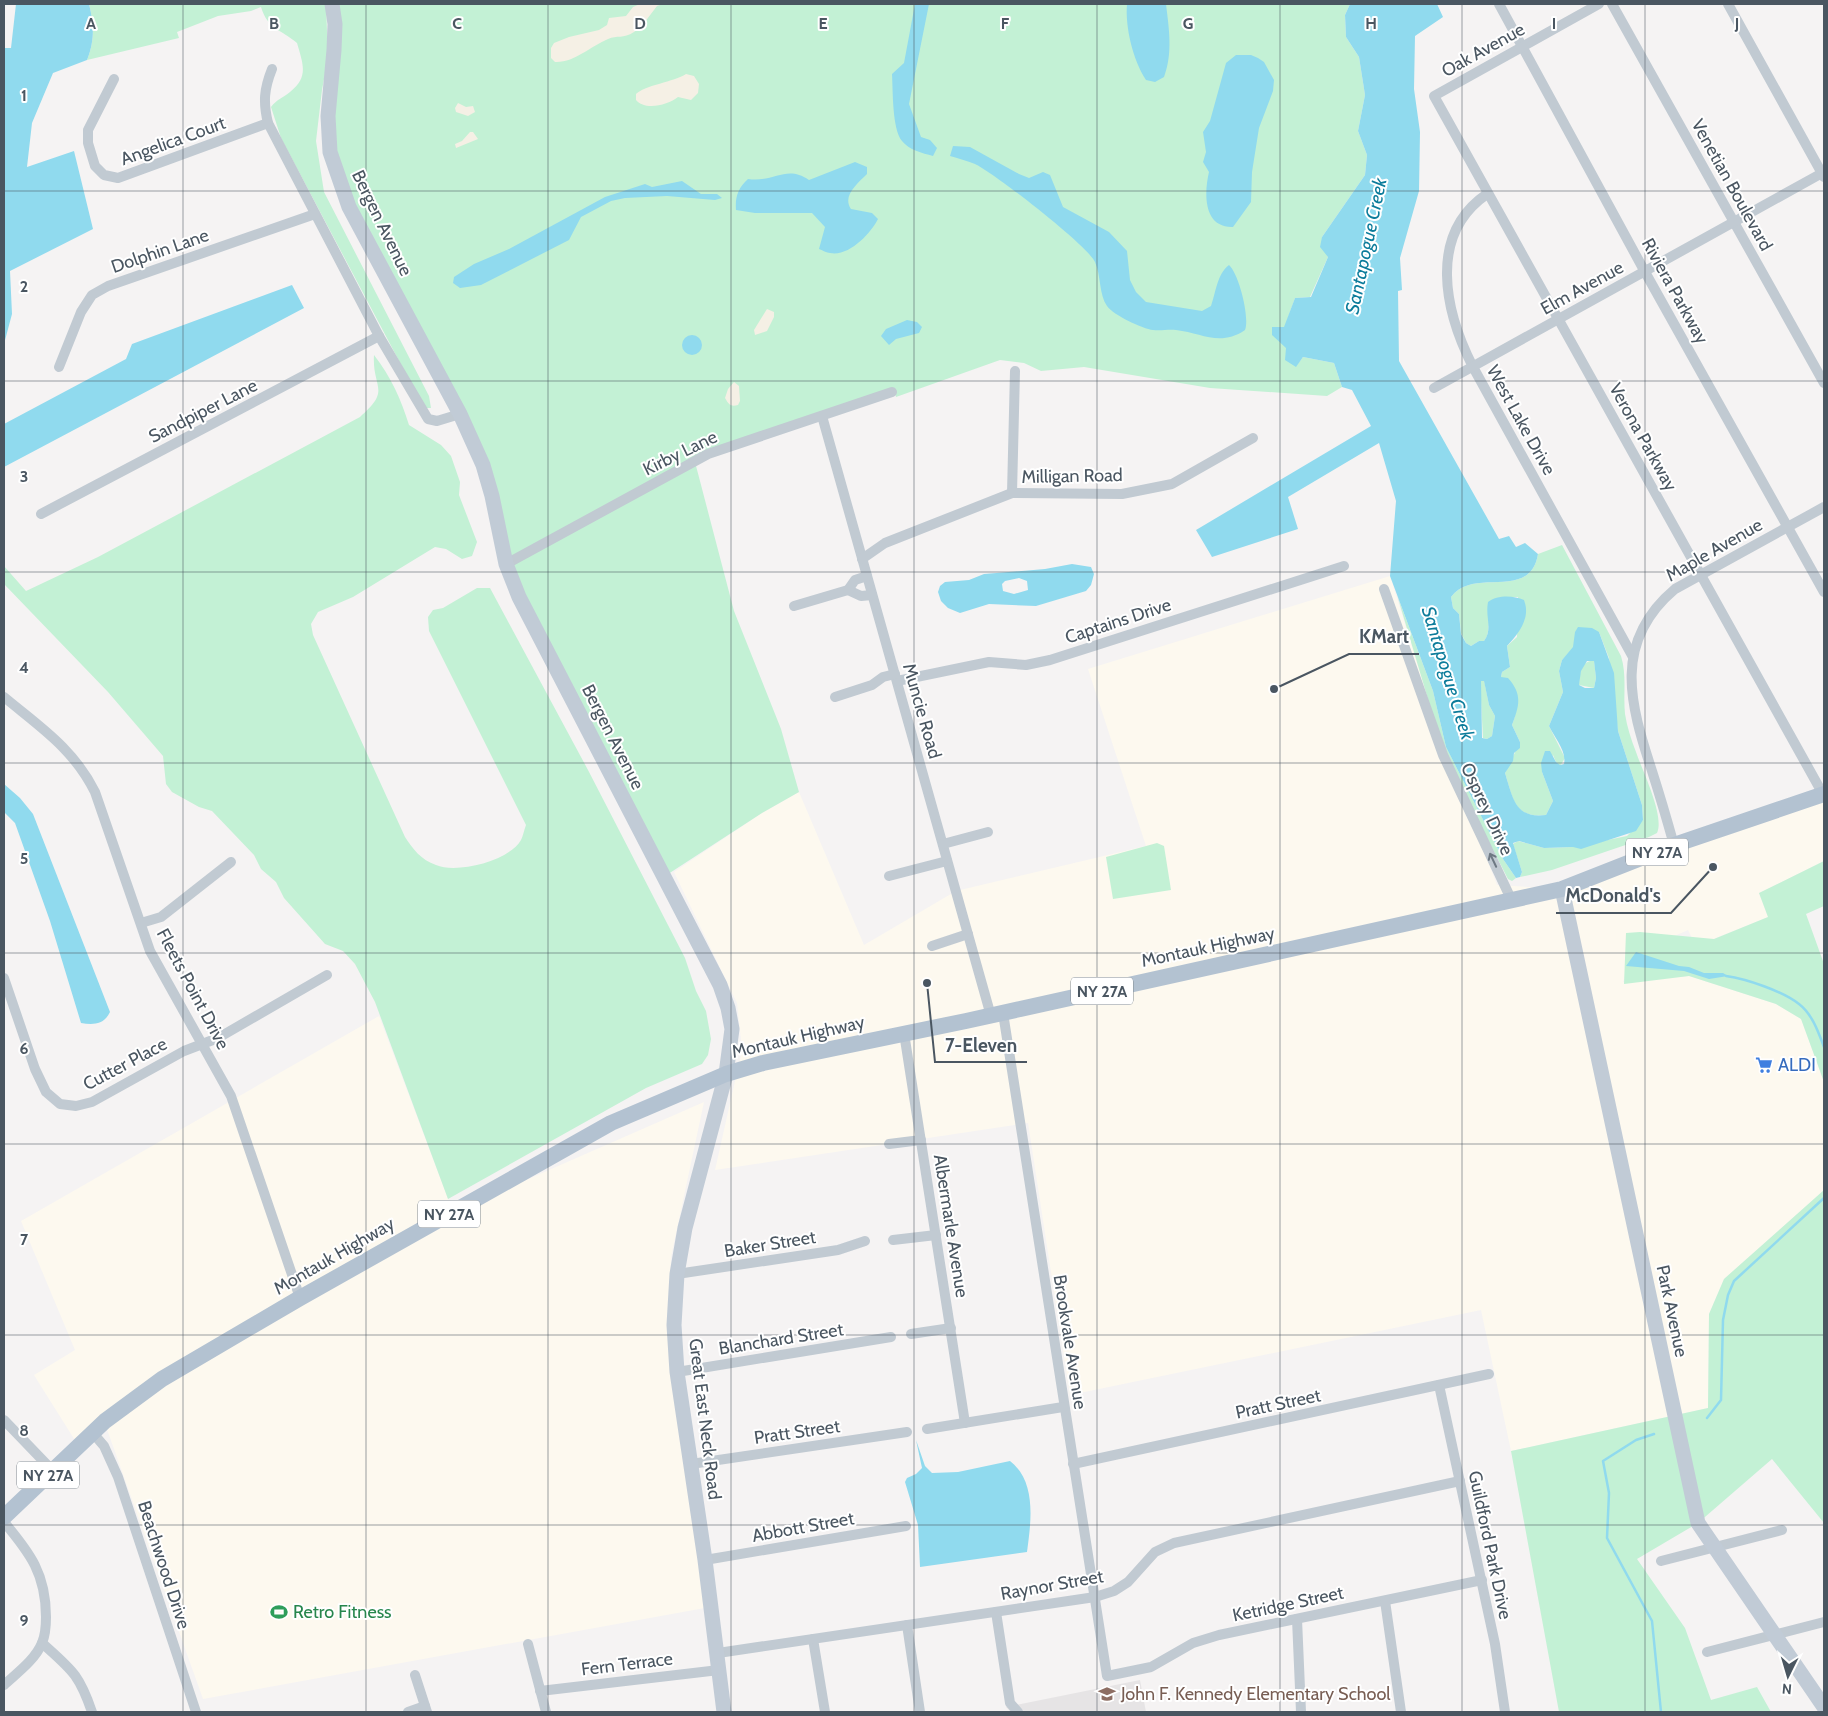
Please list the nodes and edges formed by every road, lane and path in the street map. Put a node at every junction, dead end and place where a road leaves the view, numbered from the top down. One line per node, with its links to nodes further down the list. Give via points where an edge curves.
1 (332, 4): 24 (main road, Bergen Avenue, via 335,24 328,116 330,152 349,207)
2 (1500, 4): 6 (street, Riviera Parkway)
3 (1599, 4): 6 (street, Oak Avenue)
4 (1612, 4): 14 (street, Venetian Boulevard)
5 (1728, 4): 11 (street)
6 (1523, 46): 9 (street, Oak Avenue); 15 (street, Riviera Parkway)
7 (272, 69): 10 (street, via 264,89 263,104)
8 (114, 79): 10 (street, Angelica Court, via 88,130 95,166 104,175 118,178)
9 (1434, 96): 12 (street, Verona Parkway)
10 (268, 124): 13 (street)
11 (1824, 174): 14 (street, Elm Avenue)
12 (1487, 194): 16 (street, Verona Parkway); 19 (street, West Lake Drive, via 1469,209 1456,227 1448,266 1452,320)
13 (314, 214): 17 (street); 18 (street, Dolphin Lane, via 108,286 92,295 81,312)
14 (1734, 222): 15 (street, Elm Avenue); 21 (street, Venetian Boulevard)
15 (1645, 272): 16 (street, Elm Avenue); 30 (street, Riviera Parkway)
16 (1559, 319): 19 (street, Elm Avenue); 34 (street, Verona Parkway)
17 (379, 336): 24 (street, via 428,419 438,420); 29 (street, Sandpiper Lane)
18 (60, 367)
19 (1473, 367): 22 (street, Elm Avenue); 41 (street, West Lake Drive)
20 (1015, 371): 27 (street)
21 (1824, 383)
22 (1434, 388)
23 (892, 392): 25 (street, Kirby Lane)
24 (460, 414): 32 (main road, Bergen Avenue, via 483,465)
25 (822, 416): 31 (street, Muncie Road); 32 (street, Kirby Lane, via 708,454)
26 (1253, 438): 27 (street, Milligan Road, via 1172,484 1122,494)
27 (1012, 493): 31 (street, Milligan Road, via 885,543)
28 (1824, 507): 30 (street, Maple Avenue)
29 (41, 514)
30 (1788, 526): 34 (street, Maple Avenue); 38 (street, Riviera Parkway)
31 (862, 559): 35 (street, Muncie Road)
32 (506, 564): 62 (main road, Bergen Avenue, via 524,606 720,985 732,1029)
33 (1344, 566): 42 (street, Captains Drive, via 1050,660 1026,665 988,662)
34 (1700, 575): 41 (street, Maple Avenue, via 1676,589 1659,605 1642,632); 45 (street, Verona Parkway)
35 (867, 576): 36 (street, via 854,580); 39 (street, Muncie Road)
36 (848, 590): 39 (street, via 861,596); 40 (street)
37 (1384, 590): 53 (street, Osprey Drive, one-way to 37, via 1443,755)
38 (1824, 592)
39 (872, 595): 42 (street, Muncie Road)
40 (794, 606)
41 (1633, 657): 48 (street, Maple Avenue, via 1633,710)
42 (896, 677): 44 (street, Captains Drive, via 883,677 872,685); 47 (street, Muncie Road)
43 (4, 697): 54 (street, Fleets Point Drive, via 69,751 84,770 106,817)
44 (834, 697)
45 (1824, 795): 48 (main road, NY 27A)
46 (988, 832): 47 (street)
47 (943, 844): 49 (street, Muncie Road)
48 (1674, 845): 52 (main road, NY 27A)
49 (948, 861): 51 (street); 55 (street, Muncie Road)
50 (231, 862): 54 (street, via 161,917)
51 (889, 876)
52 (1562, 889): 53 (main road, Montauk Highway / NY 27A); 90 (main road, Park Avenue, via 1698,1523)
53 (1512, 901): 59 (main road, Montauk Highway / NY 27A)
54 (141, 923): 61 (street, Fleets Point Drive, via 150,951)
55 (968, 934): 56 (street); 59 (street, Muncie Road)
56 (932, 946)
57 (327, 975): 61 (street, Cutter Place)
58 (4, 978): 61 (street, Cutter Place, via 35,1069 46,1092 60,1104 76,1106 92,1102)
59 (997, 1014): 60 (main road, Montauk Highway / NY 27A); 76 (street, Brookvale Avenue)
60 (904, 1033): 62 (main road, Montauk Highway / NY 27A); 63 (street, Albermarle Avenue)
61 (202, 1044): 69 (street, Fleets Point Drive, via 231,1096)
62 (726, 1074): 68 (main road, Great East Neck Road, via 685,1228); 69 (main road, Montauk Highway / NY 27A, via 610,1123)
63 (921, 1140): 64 (street); 65 (street, Albermarle Avenue)
64 (889, 1144)
65 (936, 1235): 66 (street); 70 (street, Albermarle Avenue)
66 (893, 1240)
67 (865, 1241): 68 (street, Baker Street, via 838,1250)
68 (678, 1274): 73 (main road, Great East Neck Road, via 674,1324)
69 (300, 1298): 80 (main road, Montauk Highway / NY 27A, via 162,1379)
70 (951, 1328): 71 (street); 78 (street, Albermarle Avenue)
71 (911, 1334)
72 (891, 1337): 73 (street, Blanchard Street)
73 (677, 1372): 82 (main road, Great East Neck Road)
74 (1489, 1374): 75 (street, Pratt Street)
75 (1439, 1385): 83 (street, Pratt Street); 85 (street, Guildford Park Drive)
76 (1063, 1407): 78 (street); 83 (street, Brookvale Avenue)
77 (4, 1420): 84 (street)
78 (965, 1423): 79 (street)
79 (927, 1429)
80 (92, 1432): 84 (main road, NY 27A); 114 (street, Beachwood Drive, via 104,1446 118,1477)
81 (907, 1432): 82 (street, Pratt Street)
82 (691, 1464): 91 (main road, Great East Neck Road)
83 (1073, 1464): 94 (street, Brookvale Avenue)
84 (53, 1471): 86 (main road, NY 27A)
85 (1460, 1481): 93 (street, Guildford Park Drive); 94 (street, Raynor Street, via 1174,1544 1155,1552 1128,1582)
86 (4, 1517)
87 (4, 1522): 102 (street, via 28,1551 44,1584 46,1622)
88 (906, 1526): 91 (street, Abbott Street)
89 (1782, 1530): 90 (street)
90 (1714, 1548): 92 (street); 100 (main road, Park Avenue)
91 (705, 1560): 105 (main road, Great East Neck Road)
92 (1661, 1561)
93 (1482, 1580): 95 (street, Ketridge Street); 123 (street, Guildford Park Drive)
94 (1095, 1597): 96 (street, Raynor Street); 108 (street, Brookvale Avenue)
95 (1385, 1600): 97 (street, Ketridge Street); 122 (street)
96 (996, 1612): 99 (street, Raynor Street); 120 (street, via 1010,1703)
97 (1297, 1619): 108 (street, Ketridge Street, via 1192,1643 1152,1667); 121 (street)
98 (1824, 1622): 100 (street)
99 (907, 1625): 101 (street, Raynor Street); 119 (street)
100 (1774, 1635): 104 (street); 111 (main road, Park Avenue)
101 (813, 1639): 105 (street, Raynor Street); 118 (street)
102 (42, 1643): 109 (street, via 28,1664); 113 (street, via 75,1673)
103 (528, 1644): 110 (street)
104 (1707, 1652)
105 (718, 1653): 106 (main road, Great East Neck Road)
106 (719, 1670): 110 (street, Fern Terrace); 117 (main road, Great East Neck Road)
107 (415, 1675): 112 (street)
108 (1107, 1676)
109 (4, 1685)
110 (540, 1691): 116 (street)
111 (1824, 1706)
112 (426, 1709): 115 (street)
113 (92, 1712)
114 (196, 1712)
115 (408, 1712)
116 (546, 1712)
117 (724, 1712)
118 (825, 1712)
119 (920, 1712)
120 (1018, 1712)
121 (1302, 1712)
122 (1401, 1712)
123 (1504, 1712)

